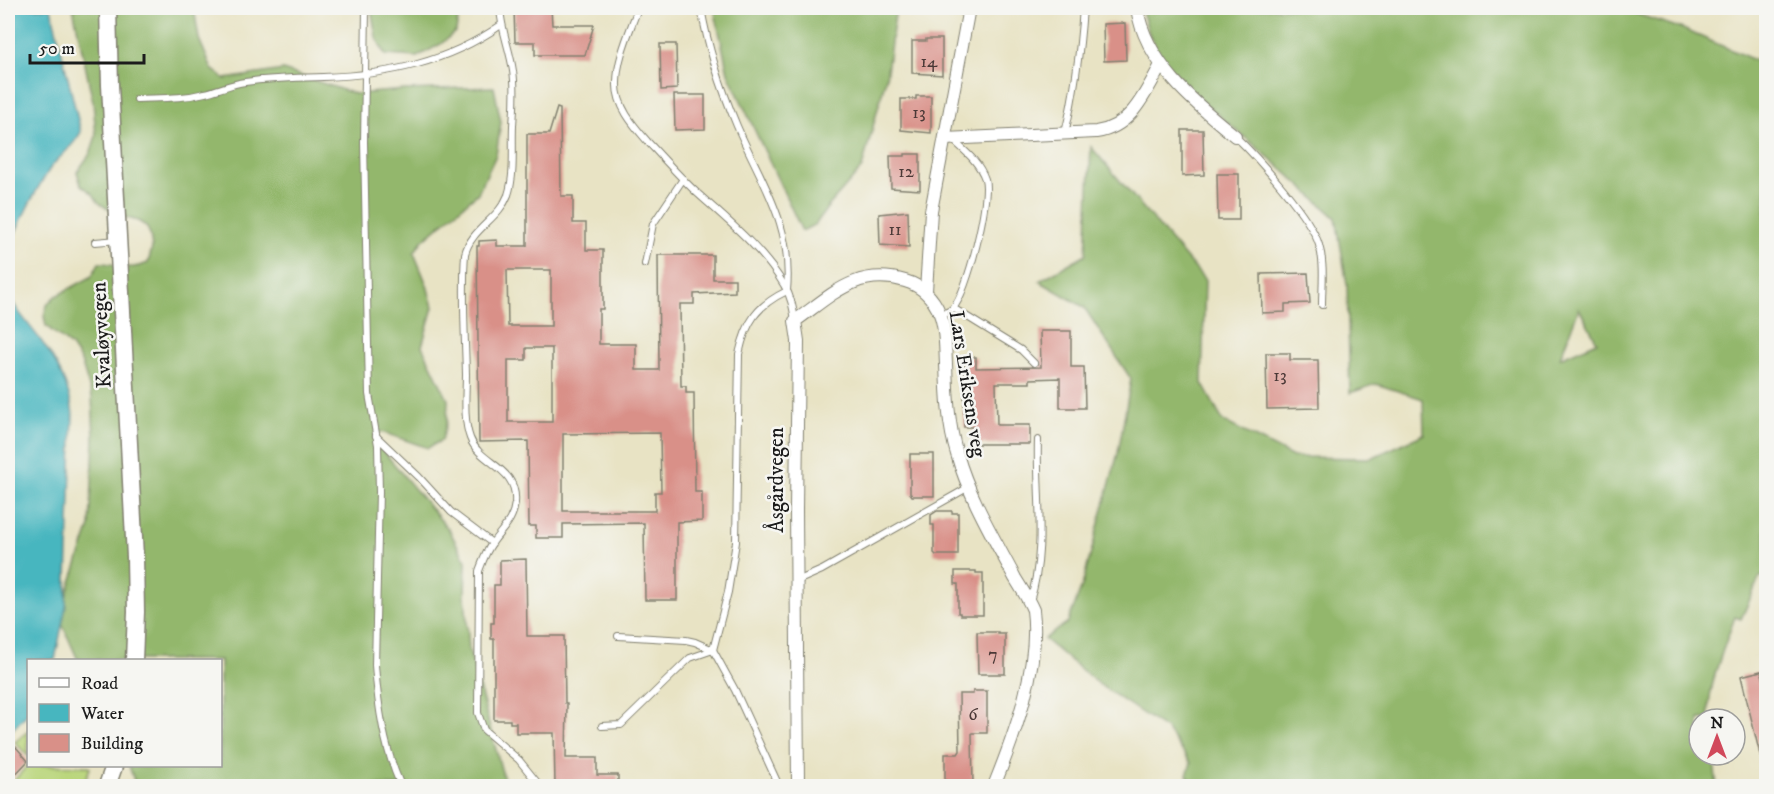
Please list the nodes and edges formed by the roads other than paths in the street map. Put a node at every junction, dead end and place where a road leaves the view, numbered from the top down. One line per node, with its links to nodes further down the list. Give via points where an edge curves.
1 (108, 8): 17 (street, Kvaløyvegen)
2 (366, 8): 11 (lane)
3 (500, 8): 9 (lane)
4 (638, 8): 16 (lane, via 619,68 618,96 632,123)
5 (701, 8): 20 (lane, via 725,97 780,222 789,266)
6 (969, 8): 15 (street, Lars Eriksens veg)
7 (1083, 8): 13 (lane)
8 (1137, 8): 10 (street, via 1149,46)
9 (501, 25): 11 (lane, via 466,47 435,60); 30 (lane, via 515,86 511,184 500,208 470,240 464,262 469,435 478,451 498,465 514,487 510,522)
10 (1161, 65): 13 (street, via 1135,109 1119,124 1105,131); 14 (street)
11 (366, 75): 12 (lane, via 243,82 177,98); 27 (lane, via 369,394)
12 (136, 99)
13 (1065, 133): 15 (street)
14 (1235, 136): 22 (lane, via 1312,230 1321,253)
15 (949, 139): 21 (street, Lars Eriksens veg, via 929,227); 23 (lane, via 978,164 986,182 978,245)
16 (683, 179): 19 (lane, via 653,224); 20 (lane, via 743,236)
17 (119, 240): 18 (lane); 35 (street, Kvaløyvegen, via 135,557)
18 (94, 242)
19 (645, 264)
20 (787, 291): 25 (lane); 34 (lane, via 754,314 742,338 736,542)
21 (926, 291): 24 (street, Lars Eriksens veg); 25 (street, via 892,277 863,278 844,286)
22 (1322, 305)
23 (953, 308): 24 (lane); 26 (lane, via 1021,350)
24 (941, 315): 29 (street, Lars Eriksens veg, via 951,425)
25 (795, 321): 31 (street, Åsgårdvegen)
26 (1034, 363)
27 (376, 436): 30 (lane, via 451,512); 39 (lane, via 376,682 384,735)
28 (1038, 440): 32 (lane, via 1038,561)
29 (969, 486): 31 (lane); 32 (street, Lars Eriksens veg)
30 (492, 543): 40 (lane, via 484,555 479,580 478,713 484,730 519,760)
31 (796, 581): 42 (street, Åsgårdvegen)
32 (1029, 602): 43 (street, Lars Eriksens veg, via 1035,629 1031,662 1014,732)
33 (618, 636): 34 (lane, via 686,640)
34 (713, 650): 36 (lane, via 690,658 621,725); 41 (lane)
35 (134, 659)
36 (602, 726)
37 (113, 767): 38 (street)
38 (107, 786)
39 (400, 786)
40 (540, 786)
41 (779, 786)
42 (798, 786)
43 (994, 786)

